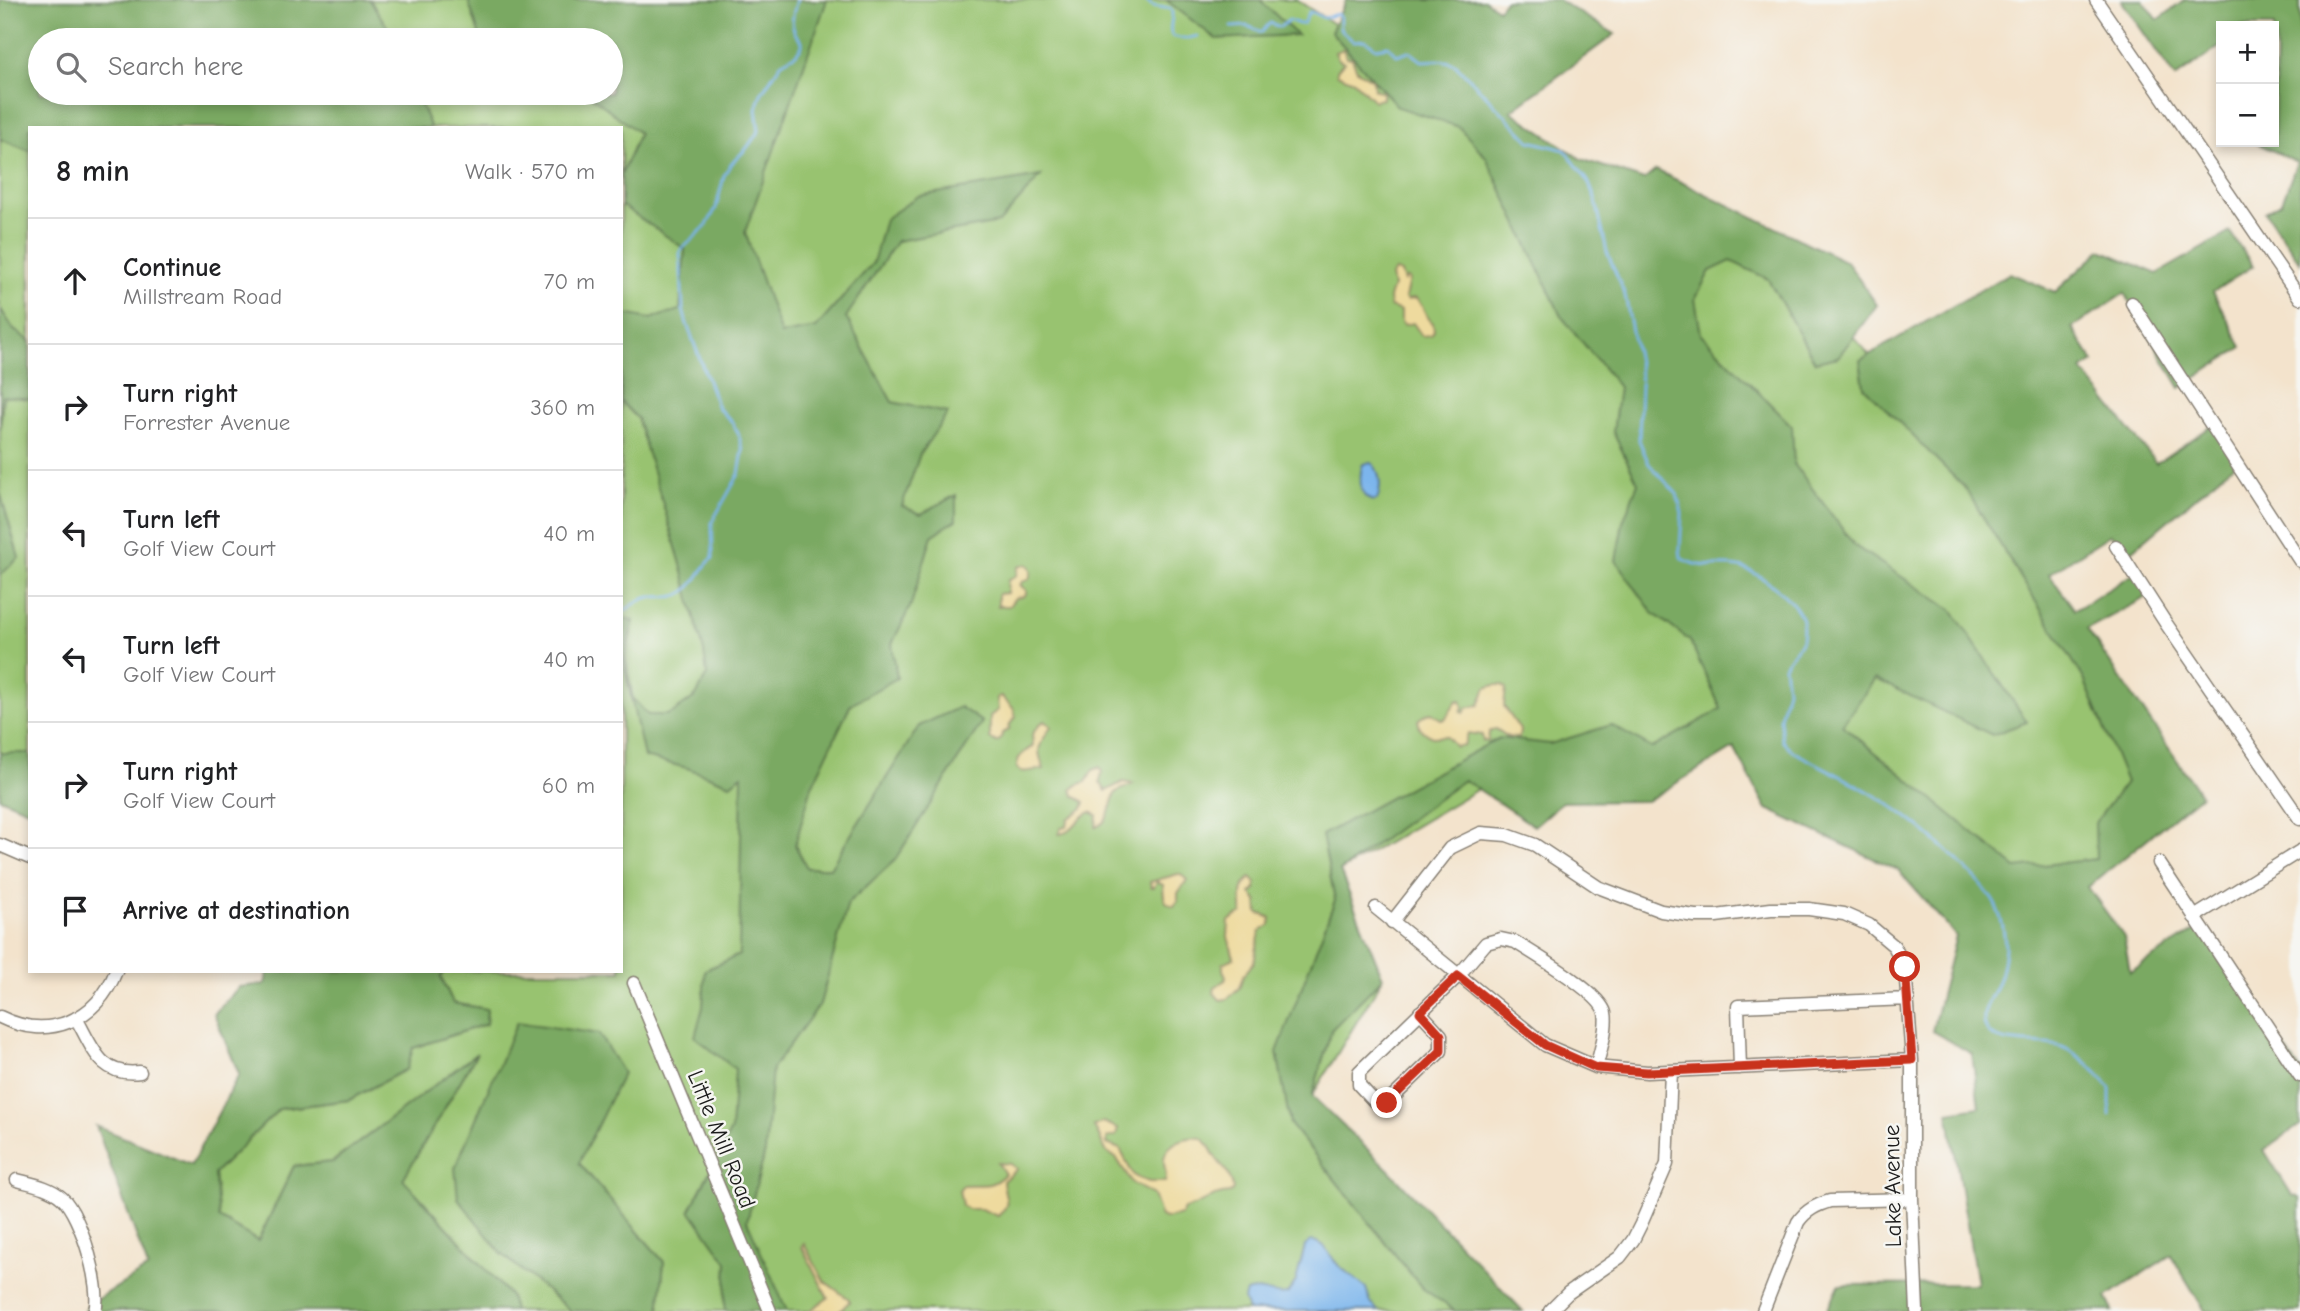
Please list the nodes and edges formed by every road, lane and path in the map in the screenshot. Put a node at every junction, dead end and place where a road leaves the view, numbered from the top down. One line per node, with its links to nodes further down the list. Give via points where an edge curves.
1 (2096, 0): 2 (street)
2 (2300, 298)
3 (2132, 303): 5 (street)
4 (2116, 546): 6 (street)
5 (2300, 561)
6 (2300, 819)
7 (0, 845): 9 (street)
8 (2300, 851): 12 (street)
9 (28, 858)
10 (2159, 863): 12 (street)
11 (1376, 908): 13 (street)
12 (2194, 917): 26 (street)
13 (1392, 922): 15 (street); 17 (street, Lake Avenue, via 1450,848 1481,833 1507,835 1535,845 1598,887 1661,911 1695,916 1771,909 1844,914 1869,925 1894,946 1905,967)
14 (115, 973): 20 (street, via 104,995)
15 (1458, 976): 18 (street); 22 (street, via 1545,1045); 22 (street, via 1486,943 1501,939 1515,942 1557,969 1596,997 1605,1012)
16 (634, 983): 30 (street, Little Mill Road)
17 (1908, 999): 21 (street, Lake Avenue); 23 (street, via 1738,1006)
18 (1420, 1012): 18 (street, via 1359,1072 1359,1084 1374,1101 1387,1103 1441,1051 1441,1035)
19 (0, 1017): 20 (street, via 29,1028)
20 (76, 1018): 25 (street, via 100,1061 113,1070)
21 (1912, 1060): 23 (street); 28 (street, Lake Avenue)
22 (1596, 1068): 24 (street)
23 (1740, 1068): 24 (street)
24 (1671, 1071): 31 (street, via 1667,1164 1633,1240 1620,1257)
25 (140, 1072)
26 (2300, 1076)
27 (17, 1180): 29 (street, via 53,1192 71,1210 95,1277)
28 (1912, 1199): 32 (street, via 1830,1201 1804,1214); 33 (street, Lake Avenue)
29 (95, 1311)
30 (770, 1311)
31 (1550, 1311)
32 (1763, 1311)
33 (1917, 1311)

